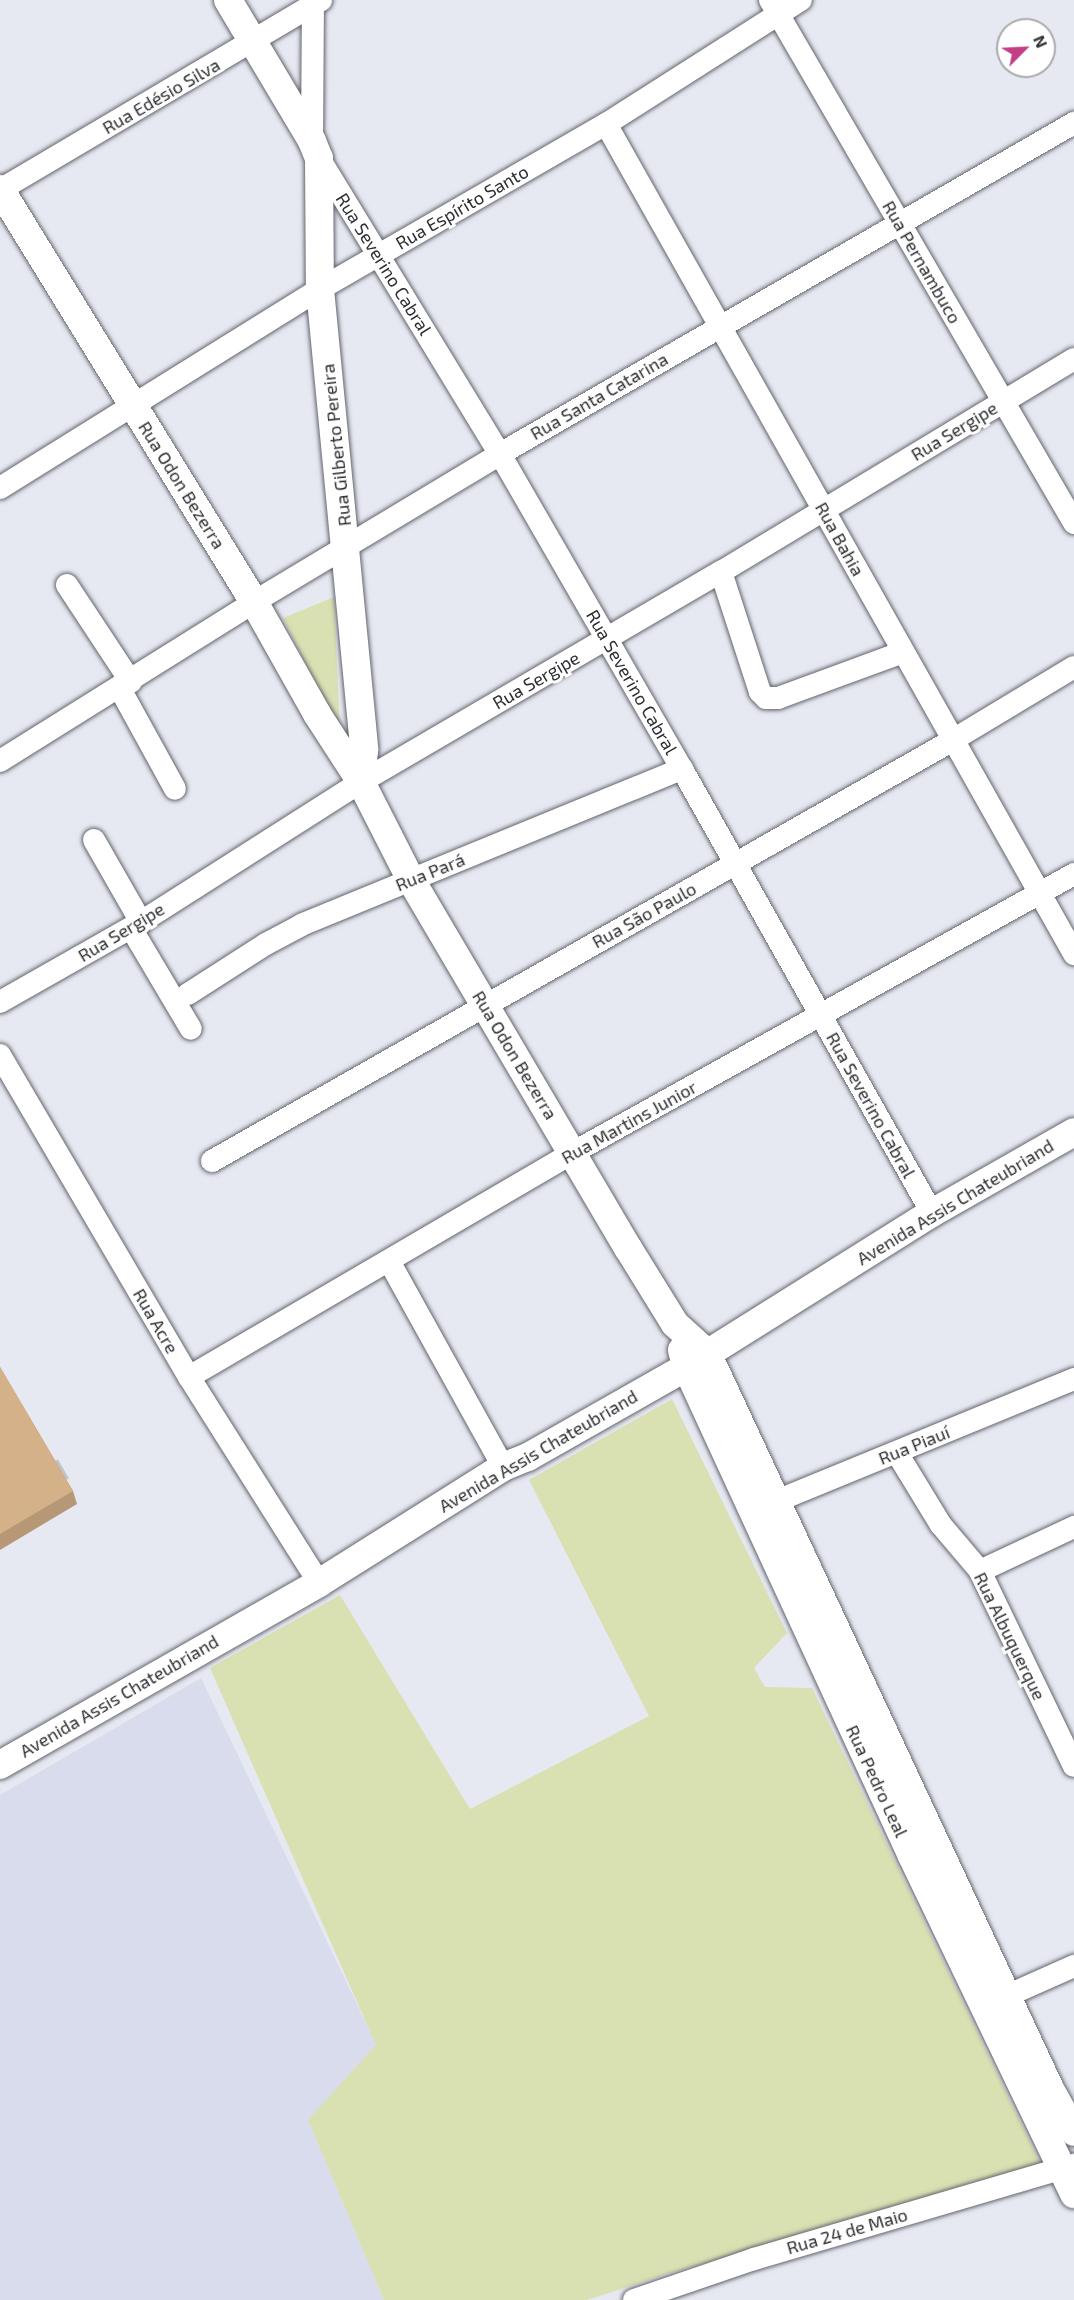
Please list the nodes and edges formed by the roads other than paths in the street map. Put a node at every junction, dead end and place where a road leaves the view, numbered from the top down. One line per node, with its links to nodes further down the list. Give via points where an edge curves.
1 (228, 0): 5 (main road, Rua Gilberto Pereira)
2 (801, 0): 4 (street, Rua Espírito Santo)
3 (315, 2): 5 (street, Rua Edésio Silva); 8 (street, Rua Gilberto Pereira)
4 (774, 7): 6 (street, Rua Espírito Santo); 10 (street, Rua Pernambuco)
5 (252, 42): 8 (main road, Rua Gilberto Pereira); 9 (street, Rua Edésio Silva)
6 (606, 123): 11 (street, Rua Espírito Santo); 13 (street, Rua Bahia)
7 (1074, 123): 10 (street, Rua Santa Catarina)
8 (316, 149): 11 (street, Rua Severino Cabral); 12 (main road, Rua Gilberto Pereira)
9 (0, 190): 16 (main road, Rua Odon Bezerra)
10 (899, 223): 13 (street, Rua Santa Catarina); 15 (street, Rua Pernambuco)
11 (380, 255): 12 (street, Rua Espírito Santo); 17 (street, Rua Severino Cabral)
12 (320, 289): 16 (street, Rua Espírito Santo); 21 (main road, Rua Gilberto Pereira)
13 (720, 326): 17 (street, Rua Santa Catarina); 19 (street, Rua Bahia)
14 (1074, 359): 15 (street, Rua Sergipe)
15 (1003, 402): 19 (street, Rua Sergipe); 20 (street, Rua Pernambuco)
16 (132, 404): 18 (street, Rua Espírito Santo); 24 (main road, Rua Odon Bezerra)
17 (500, 454): 21 (street, Rua Santa Catarina); 25 (street, Rua Severino Cabral)
18 (0, 488)
19 (823, 508): 22 (street, Rua Sergipe); 26 (street, Rua Bahia)
20 (1074, 523)
21 (346, 546): 24 (street, Rua Santa Catarina); 32 (main road, Rua Gilberto Pereira, via 364,750)
22 (721, 572): 25 (street, Rua Sergipe); 26 (street, via 760,692 766,698 778,699)
23 (68, 585): 28 (street)
24 (254, 602): 28 (street, Rua Santa Catarina); 32 (main road, Rua Odon Bezerra, via 317,714)
25 (607, 638): 31 (street, Rua Severino Cabral); 32 (street, Rua Sergipe)
26 (903, 652): 29 (street, Rua Bahia)
27 (1074, 667): 29 (street, Rua São Paulo)
28 (125, 684): 30 (street, Rua Santa Catarina); 33 (street)
29 (953, 740): 35 (street, Rua São Paulo); 38 (street, Rua Bahia)
30 (0, 761)
31 (682, 769): 35 (street, Rua Severino Cabral); 37 (street, Rua Pará)
32 (361, 782): 37 (main road, Rua Odon Bezerra); 39 (street, Rua Sergipe)
33 (175, 789)
34 (94, 840): 39 (street)
35 (736, 863): 43 (street, Rua São Paulo); 44 (street, Rua Severino Cabral)
36 (1074, 874): 38 (street, Rua Martins Junior)
37 (411, 880): 41 (street, Rua Pará, via 301,925); 43 (main road, Rua Odon Bezerra)
38 (1040, 894): 40 (street, Rua Bahia); 44 (street, Rua Martins Junior)
39 (136, 925): 42 (street, Rua Sergipe); 45 (street)
40 (1074, 954)
41 (188, 994)
42 (0, 1002)
43 (485, 1005): 48 (main road, Rua Odon Bezerra); 49 (street, Rua São Paulo)
44 (820, 1015): 48 (street, Rua Martins Junior); 50 (street, Rua Severino Cabral)
45 (191, 1029)
46 (0, 1054): 53 (street, Rua Acre)
47 (1074, 1132): 50 (main road, Avenida Assis Chateubriand)
48 (574, 1152): 51 (street, Rua Martins Junior); 52 (main road, Rua Odon Bezerra)
49 (212, 1161)
50 (932, 1213): 52 (main road, Avenida Assis Chateubriand)
51 (389, 1260): 53 (street, Rua Martins Junior); 56 (street)
52 (696, 1360): 56 (main road, Avenida Assis Chateubriand, via 528,1457); 57 (main road, Rua Pedro Leal)
53 (189, 1377): 60 (street, Rua Acre)
54 (1074, 1379): 55 (street, Rua Piauí)
55 (897, 1453): 57 (street, Rua Piauí); 59 (street, Rua Albuquerque, via 941,1525)
56 (503, 1467): 60 (main road, Avenida Assis Chateubriand)
57 (765, 1505): 64 (main road, Rua Pedro Leal)
58 (1074, 1527): 59 (street)
59 (980, 1571): 62 (street, Rua Albuquerque)
60 (319, 1583): 61 (main road, Avenida Assis Chateubriand)
61 (0, 1765)
62 (1074, 1766)
63 (1074, 1965): 64 (street)
64 (995, 2001): 65 (main road, Rua Pedro Leal); 66 (main road, Rua Pedro Leal)
65 (1074, 2132)
66 (1070, 2176): 67 (street, Rua 24 de Maio, via 754,2259)
67 (634, 2300)

